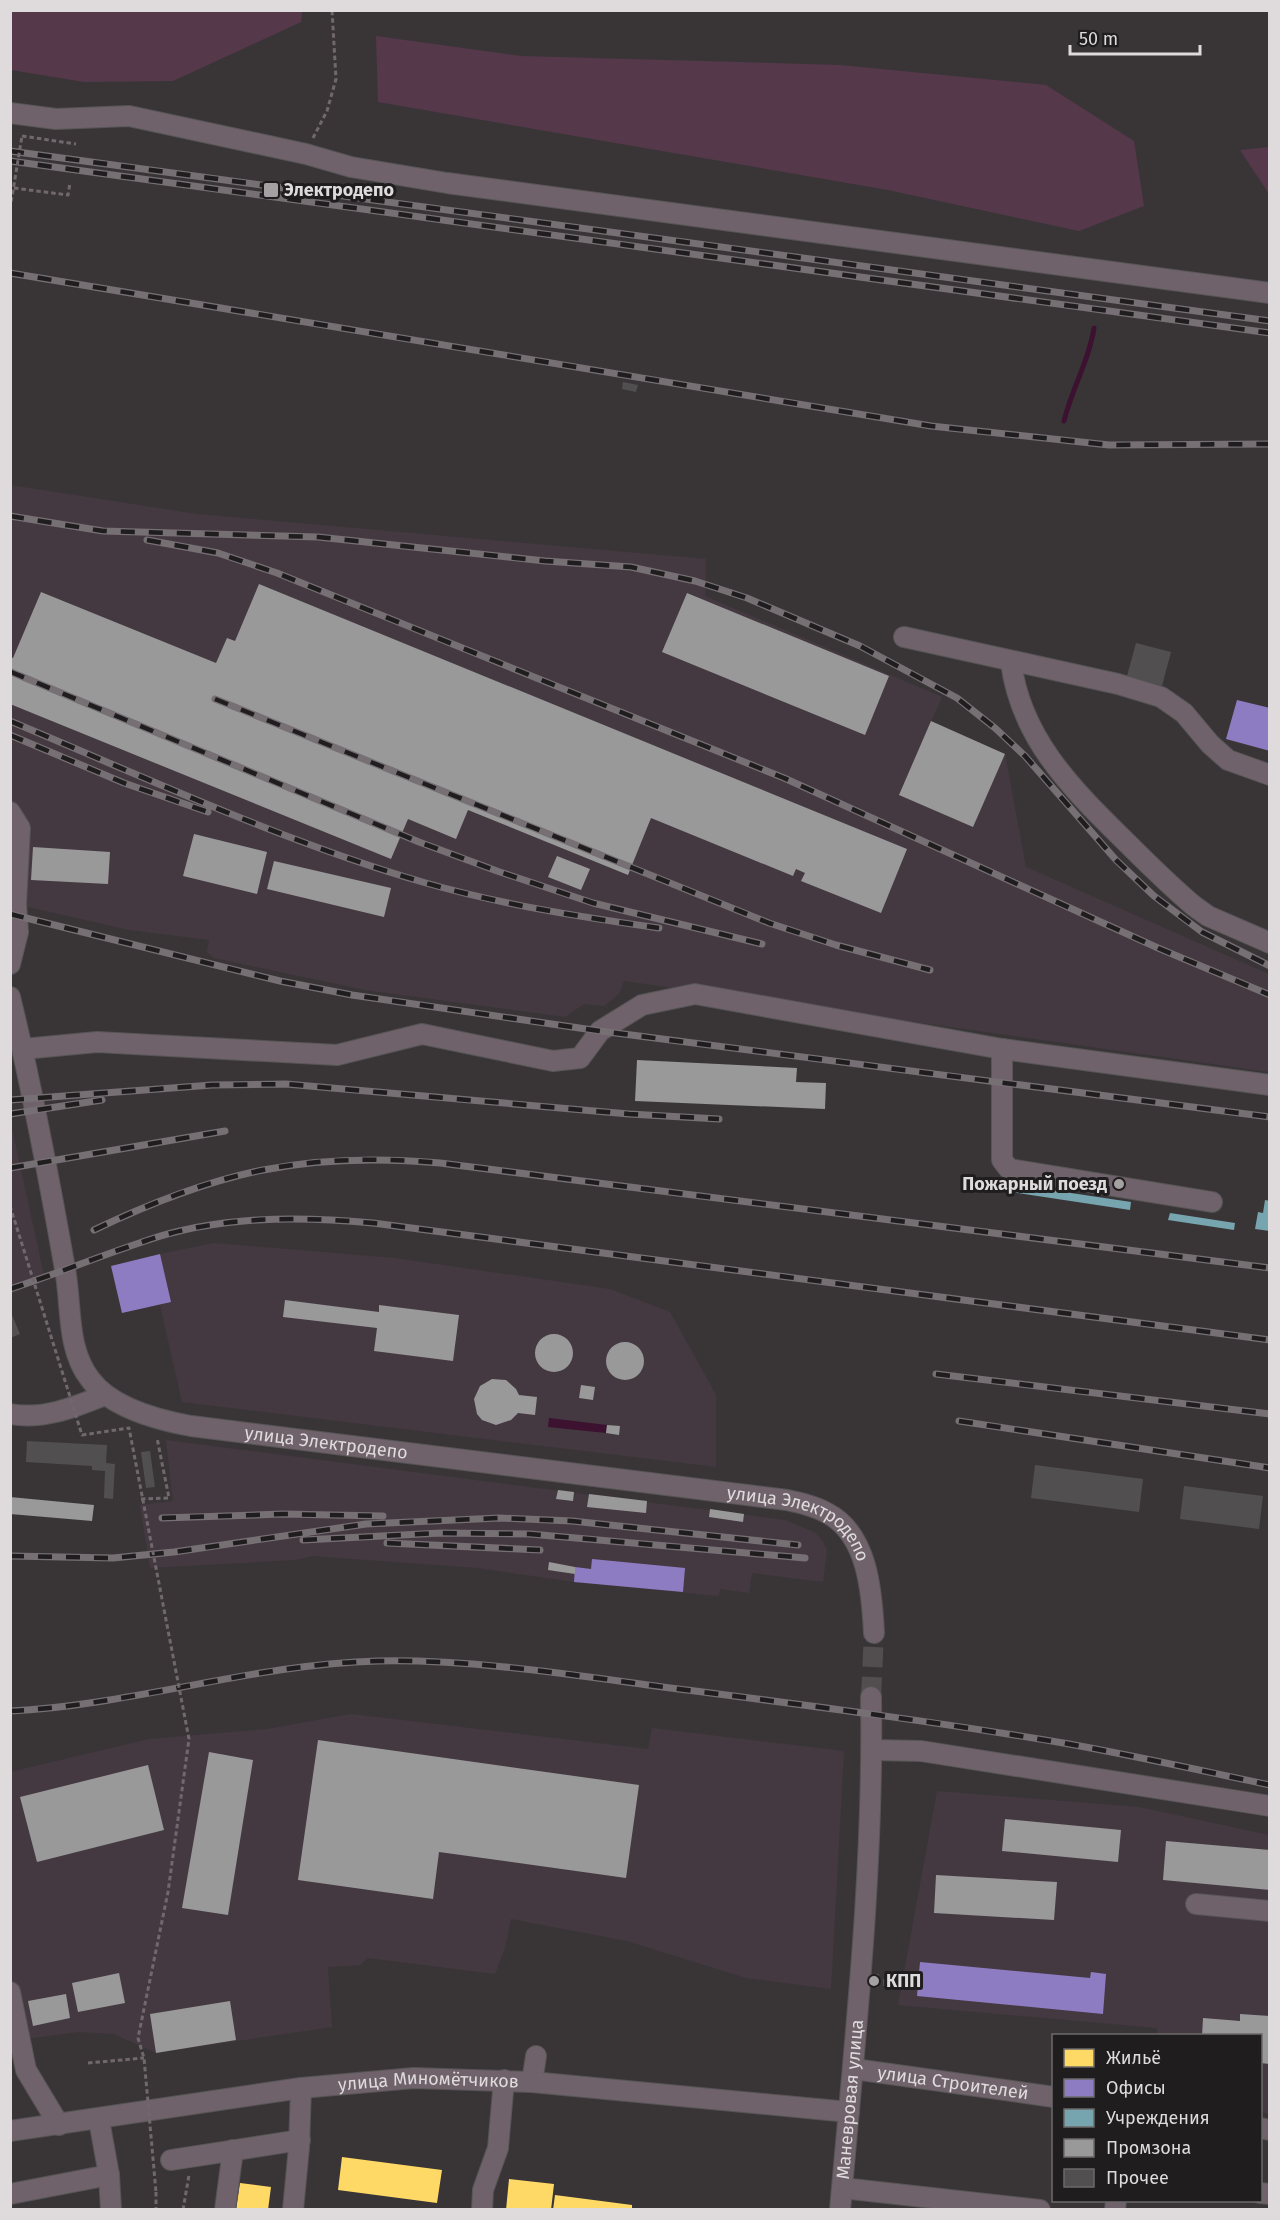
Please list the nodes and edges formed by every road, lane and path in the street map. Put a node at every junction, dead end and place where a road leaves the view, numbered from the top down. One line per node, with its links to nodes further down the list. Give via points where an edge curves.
1 (332, 10): 4 (path, via 336,79 327,111)
2 (10, 113): 4 (street, via 56,119 129,116)
3 (76, 144): 6 (path, bridge, via 21,136)
4 (306, 153): 8 (street, via 351,166 447,183)
5 (70, 183): 6 (path, via 68,195)
6 (14, 188): 7 (path, bridge)
7 (10, 208)
8 (1269, 293)
9 (904, 637): 10 (street)
10 (1011, 662): 11 (street, via 1161,697 1184,713 1228,760); 13 (street, via 1018,701 1034,735 1054,766 1093,810 1194,906)
11 (1269, 775)
12 (10, 812): 14 (street, via 20,828 18,932)
13 (1269, 943)
14 (10, 964)
15 (10, 997): 16 (street, улица Электродепо)
16 (23, 1049): 17 (street, via 97,1042 337,1055 422,1034 553,1061 580,1058 600,1031 642,1005 695,994); 21 (street, улица Электродепо, via 66,1271 71,1330 81,1365)
17 (1002, 1049): 18 (street); 19 (street, via 1002,1160 1009,1169)
18 (1269, 1085)
19 (1212, 1202)
20 (10, 1206): 24 (path, bridge, via 82,1435 129,1428)
21 (105, 1395): 22 (street, via 48,1414); 25 (street, улица Электродепо, via 145,1414 191,1426 812,1506 842,1524 855,1541 869,1581)
22 (10, 1414)
23 (158, 1438): 24 (path, via 169,1498)
24 (141, 1499): 33 (path, bridge, via 189,1740 168,1892 138,2038)
25 (874, 1633)
26 (871, 1697): 27 (street)
27 (872, 1750): 28 (street, via 921,1750); 35 (street, Маневровая улица)
28 (1269, 1806)
29 (1196, 1904): 30 (street)
30 (1269, 1911)
31 (10, 1992): 42 (street, via 26,2070)
32 (536, 2056): 37 (street)
33 (144, 2058): 34 (path); 52 (path, bridge)
34 (88, 2062)
35 (854, 2069): 39 (street, улица Строителей); 40 (street, Маневровая улица)
36 (504, 2080): 37 (street, улица Миномётчиков); 38 (street, улица Миномётчиков, via 414,2078); 56 (street, via 498,2148 483,2190)
37 (532, 2082): 40 (street, улица Миномётчиков)
38 (301, 2088): 41 (street, улица Миномётчиков); 44 (street)
39 (1052, 2097)
40 (849, 2112): 49 (street, Маневровая улица)
41 (99, 2120): 42 (street, улица Миномётчиков); 48 (street)
42 (58, 2125): 43 (street, улица Миномётчиков)
43 (10, 2131)
44 (300, 2140): 45 (street); 55 (street)
45 (232, 2150): 46 (street); 54 (street)
46 (171, 2160)
47 (190, 2167): 53 (path)
48 (109, 2175): 50 (street); 51 (street)
49 (842, 2188): 57 (street, Маневровая улица); 58 (street)
50 (10, 2194)
51 (111, 2210)
52 (156, 2210)
53 (183, 2210)
54 (225, 2210)
55 (293, 2210)
56 (482, 2210)
57 (840, 2210)
58 (1040, 2210)

